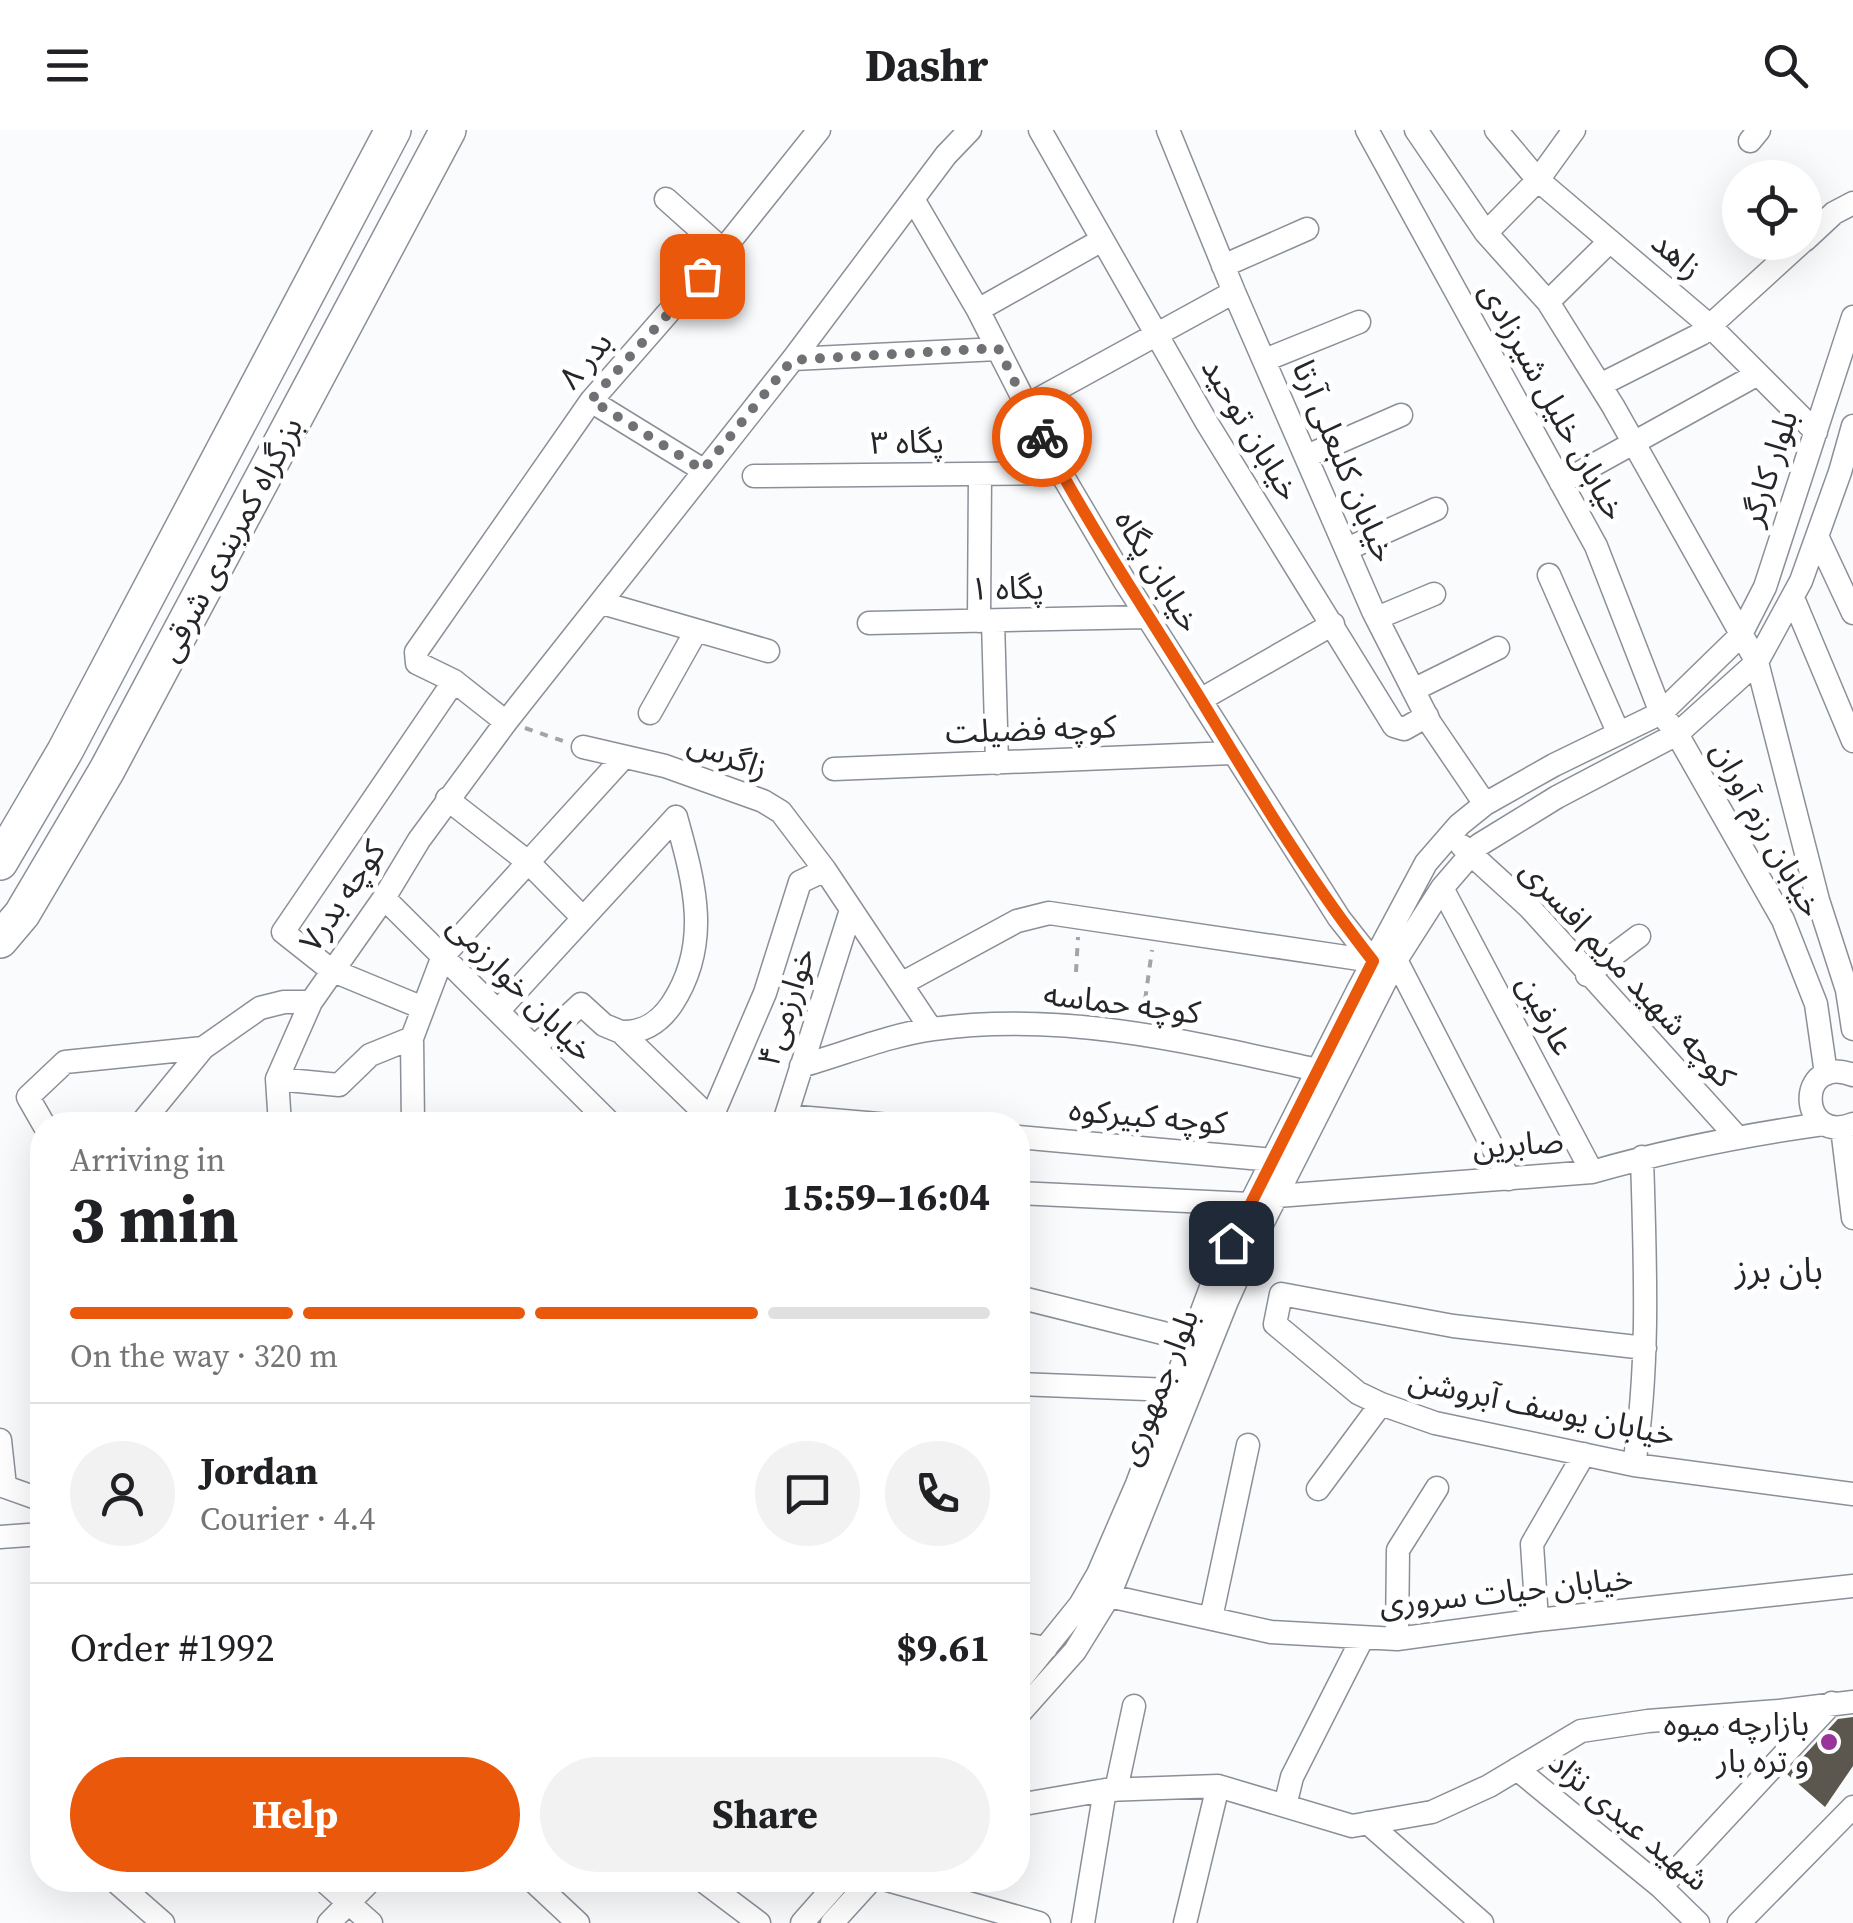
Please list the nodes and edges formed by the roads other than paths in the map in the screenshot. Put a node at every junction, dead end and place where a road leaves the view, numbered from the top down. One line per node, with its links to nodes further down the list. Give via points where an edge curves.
1 (393, 130): 86 (highway, بزرگراه کمربندی شرقی, via 66,751)
2 (448, 130): 94 (highway, بزرگراه کمربندی شرقی, via 107,770)
3 (819, 130): 20 (street, بدر ۸)
4 (970, 130): 13 (street, کوچه بدر۷)
5 (1040, 130): 18 (street, خیابان توحید)
6 (1168, 130): 22 (street, خیابان کلبعلی آرتا)
7 (1367, 130): 47 (street, خیابان خلیل شیرزادی)
8 (1416, 130): 17 (street, خیابان رزم آوران)
9 (1496, 130): 11 (street, زاهد)
10 (1574, 130): 11 (street)
11 (1538, 180): 17 (street); 19 (street, زاهد)
12 (666, 198): 20 (street)
13 (913, 199): 25 (street, خیابان پگاه); 31 (street, کوچه بدر۷)
14 (1853, 202): 15 (street)
15 (1822, 224)
16 (1307, 229): 22 (street)
17 (1486, 233): 24 (street, خیابان رزم آوران)
18 (1102, 240): 25 (street); 29 (street, خیابان توحید)
19 (1610, 241): 24 (street); 28 (street, زاهد)
20 (724, 250): 35 (street, بدر ۸)
21 (1782, 260): 28 (street)
22 (1223, 266): 23 (street, خیابان کلبعلی آرتا)
23 (1234, 292): 29 (street); 32 (street, خیابان کلبعلی آرتا)
24 (1548, 302): 34 (street, خیابان رزم آوران)
25 (978, 310): 30 (street, خیابان پگاه)
26 (1853, 317): 39 (street, بلوار کارگر)
27 (1359, 322): 32 (street)
28 (1710, 326): 33 (street, زاهد); 34 (street)
29 (1156, 333): 36 (street); 61 (street, خیابان توحید)
30 (998, 348): 31 (street); 36 (street, خیابان پگاه)
31 (792, 360): 42 (street, کوچه بدر۷)
32 (1265, 360): 41 (street, خیابان کلبعلی آرتا)
33 (1758, 374): 39 (street, زاهد); 40 (street)
34 (1600, 385): 40 (street, خیابان رزم آوران)
35 (591, 400): 42 (street); 67 (street, بدر ۸, via 416,652 417,664)
36 (1026, 406): 44 (street, خیابان پگاه)
37 (1401, 416): 41 (street)
38 (1853, 426): 43 (street, بلوار کارگر)
39 (1816, 432): 63 (street, بلوار کارگر, via 1765,587)
40 (1633, 442): 47 (street); 63 (street, خیابان رزم آوران)
41 (1306, 456): 51 (street, خیابان کلبعلی آرتا)
42 (703, 470): 55 (street, کوچه بدر۷)
43 (1840, 472): 48 (street); 50 (street, بلوار کارگر)
44 (1061, 473): 45 (street, پگاه ۳); 57 (street, خیابان پگاه)
45 (980, 474): 46 (street, پگاه ۳); 59 (street)
46 (754, 476)
47 (1561, 483): 71 (street, خیابان خلیل شیرزادی, via 1596,546)
48 (1853, 500)
49 (1436, 510): 51 (street)
50 (1817, 536): 54 (street, بلوار کارگر); 56 (street)
51 (1346, 549): 58 (street, خیابان کلبعلی آرتا)
52 (1549, 576): 74 (street)
53 (1434, 594): 58 (street)
54 (1793, 598): 66 (street, بلوار کارگر); 76 (street)
55 (602, 603): 62 (street); 73 (street, کوچه بدر۷)
56 (1853, 613)
57 (1147, 617): 59 (street, پگاه ۱); 69 (street, خیابان پگاه)
58 (1377, 618): 68 (street, خیابان کلبعلی آرتا)
59 (986, 621): 60 (street, پگاه ۱); 80 (street)
60 (869, 624)
61 (1333, 624): 69 (street); 72 (street, خیابان توحید, via 1394,726 1404,729)
62 (696, 631): 65 (street); 70 (street)
63 (1740, 636): 66 (street, خیابان رزم آوران); 71 (street, بلوار جمهوری)
64 (1498, 648): 68 (street)
65 (768, 651)
66 (1757, 662): 75 (street, بلوار جمهوری); 100 (street, خیابان رزم آوران)
67 (454, 681): 73 (street); 97 (street, via 283,932)
68 (1413, 690): 72 (street, خیابان کلبعلی آرتا)
69 (1200, 700): 78 (street, خیابان پگاه)
70 (650, 713)
71 (1660, 713): 74 (street, بلوار جمهوری); 75 (street, خیابان خلیل شیرزادی)
72 (1427, 716): 83 (street, خیابان کلبعلی آرتا)
73 (506, 722): 82 (street, کوچه بدر۷)
74 (1618, 732): 83 (street, بلوار جمهوری)
75 (1677, 734): 85 (street, بلوار جمهوری, via 1557,797); 102 (street, خیابان رزم آوران, via 1784,920)
76 (1853, 741)
77 (582, 747): 79 (street, زاگرس)
78 (1231, 753): 80 (street, کوچه فضیلت); 96 (street, خیابان پگاه, via 1339,918)
79 (622, 759): 87 (street); 88 (street, زاگرس, via 665,766 763,801 781,812)
80 (997, 762): 81 (street, کوچه فضیلت)
81 (834, 770)
82 (447, 799): 87 (street); 90 (street, کوچه بدر۷)
83 (1485, 804): 84 (street, بلوار جمهوری)
84 (1452, 833): 85 (street, کوچه شهید مریم افسری); 96 (street, بلوار جمهوری, via 1426,862)
85 (1469, 856): 89 (street, بلوار جمهوری); 98 (street, کوچه شهید مریم افسری, via 1529,907)
86 (0, 862)
87 (528, 862): 92 (street); 95 (street)
88 (826, 870): 91 (street, زاگرس); 122 (street, via 800,882 765,993)
89 (1442, 888): 96 (street, بلوار جمهوری); 129 (street, عارفین)
90 (384, 898): 95 (street, خیابان خوارزمی); 97 (street, کوچه بدر۷)
91 (851, 910): 99 (street, زاگرس); 111 (street, خوارزمی۴)
92 (583, 918): 104 (street); 107 (street, via 676,816 692,872 693,964 665,1014 638,1032)
93 (1639, 936): 98 (street)
94 (0, 940)
95 (443, 956): 103 (street); 104 (street, خیابان خوارزمی)
96 (1385, 961): 99 (street, via 1049,913 1017,921); 112 (street, بلوار جمهوری); 130 (street, خیابان پگاه); 132 (street, بلوار جمهوری)
97 (331, 970): 101 (street, کوچه بدر۷); 103 (street)
98 (1587, 975): 125 (street, کوچه شهید مریم افسری)
99 (901, 984): 105 (street, زاگرس)
100 (1847, 990): 102 (street); 106 (street, خیابان رزم آوران)
101 (310, 1002): 110 (street, via 260,1008); 115 (street, کوچه بدر۷)
102 (1816, 1004): 113 (street, خیابان رزم آوران)
103 (424, 1008): 108 (street)
104 (499, 1010): 109 (street, خیابان خوارزمی)
105 (931, 1029): 111 (street, کوچه حماسه); 112 (street, کوچه حماسه, via 1070,1024)
106 (1853, 1029)
107 (621, 1032): 109 (street, via 581,1004); 121 (street)
108 (412, 1038): 115 (street, via 370,1055 340,1085); 119 (street)
109 (536, 1047): 120 (street, خیابان خوارزمی)
110 (203, 1048): 116 (street, via 64,1062 28,1097); 117 (street)
111 (801, 1066): 123 (street, خوارزمی۴)
112 (1317, 1070): 128 (street, بلوار جمهوری)
113 (1826, 1074): 114 (street); 124 (street, via 1816,1081)
114 (1853, 1075)
115 (277, 1080): 118 (street, کوچه بدر۷)
116 (37, 1112)
117 (151, 1112)
118 (279, 1112)
119 (413, 1112)
120 (599, 1112)
121 (703, 1112)
122 (713, 1112)
123 (787, 1112)
124 (1832, 1120): 125 (street, صابرین); 134 (street)
125 (1748, 1135): 127 (street, صابرین)
126 (1030, 1137): 128 (street, کوچه کبیرکوه)
127 (1642, 1157): 129 (street, صابرین); 137 (street)
128 (1274, 1160): 133 (street, بلوار جمهوری)
129 (1592, 1172): 130 (street, صابرین)
130 (1509, 1179): 132 (street, صابرین)
131 (1030, 1194): 133 (street)
132 (1277, 1196): 136 (street, بلوار جمهوری)
133 (1250, 1204): 136 (street, بلوار جمهوری, via 1219,1266)
134 (1853, 1218)
135 (1030, 1300): 136 (street)
136 (1200, 1342): 139 (street, بلوار جمهوری); 153 (street, بلوار جمهوری)
137 (1646, 1348): 140 (street, خیابان یوسف آبروشن, via 1453,1326 1282,1294 1276,1324); 144 (street)
138 (1030, 1384): 139 (street)
139 (1172, 1390): 159 (street, بلوار جمهوری, via 1098,1574)
140 (1381, 1404): 143 (street, خیابان یوسف آبروشن); 147 (street)
141 (0, 1440): 145 (street)
142 (1248, 1444): 154 (street)
143 (1584, 1454): 144 (street, خیابان یوسف آبروشن); 155 (street, via 1532,1544)
144 (1634, 1465): 148 (street, خیابان یوسف آبروشن)
145 (2, 1486): 149 (street)
146 (1437, 1488): 157 (street, via 1398,1550)
147 (1318, 1489)
148 (1853, 1494)
149 (30, 1496)
150 (30, 1535): 151 (street)
151 (0, 1537)
152 (1853, 1586): 155 (street, خیابان حیات سروری)
153 (1109, 1596): 154 (street, خیابان حیات سروری); 161 (street, بلوار جمهوری, via 1075,1651)
154 (1211, 1618): 156 (street, خیابان حیات سروری, via 1271,1632)
155 (1537, 1620): 157 (street, خیابان حیات سروری)
156 (1362, 1639): 157 (street, خیابان حیات سروری); 168 (street, via 1292,1777)
157 (1397, 1639)
158 (1030, 1645): 159 (street)
159 (1046, 1648): 160 (street, بلوار جمهوری)
160 (1030, 1667)
161 (1030, 1702)
162 (1842, 1702): 164 (street, via 1582,1731); 171 (street)
163 (1134, 1706): 166 (street)
164 (1517, 1770): 170 (street, via 1432,1812); 171 (street, شهید عبدی نژاد)
165 (1218, 1786): 166 (street); 168 (street); 190 (street)
166 (1110, 1790): 167 (street); 189 (street)
167 (1030, 1802)
168 (1286, 1806): 170 (street, via 1352,1826)
169 (1853, 1807): 193 (street)
170 (1368, 1823): 191 (street)
171 (1660, 1887): 192 (street, شهید عبدی نژاد)
172 (128, 1892): 181 (street)
173 (336, 1892): 180 (street)
174 (359, 1892): 180 (street)
175 (545, 1892): 184 (street)
176 (718, 1892): 185 (street)
177 (829, 1892): 186 (street)
178 (860, 1892): 187 (street)
179 (929, 1892): 188 (street)
180 (348, 1903): 182 (street); 183 (street)
181 (163, 1923)
182 (328, 1923)
183 (371, 1923)
184 (578, 1923)
185 (759, 1923)
186 (802, 1923)
187 (832, 1923)
188 (1039, 1923)
189 (1083, 1923)
190 (1185, 1923)
191 (1482, 1923)
192 (1698, 1923)
193 (1739, 1923)

